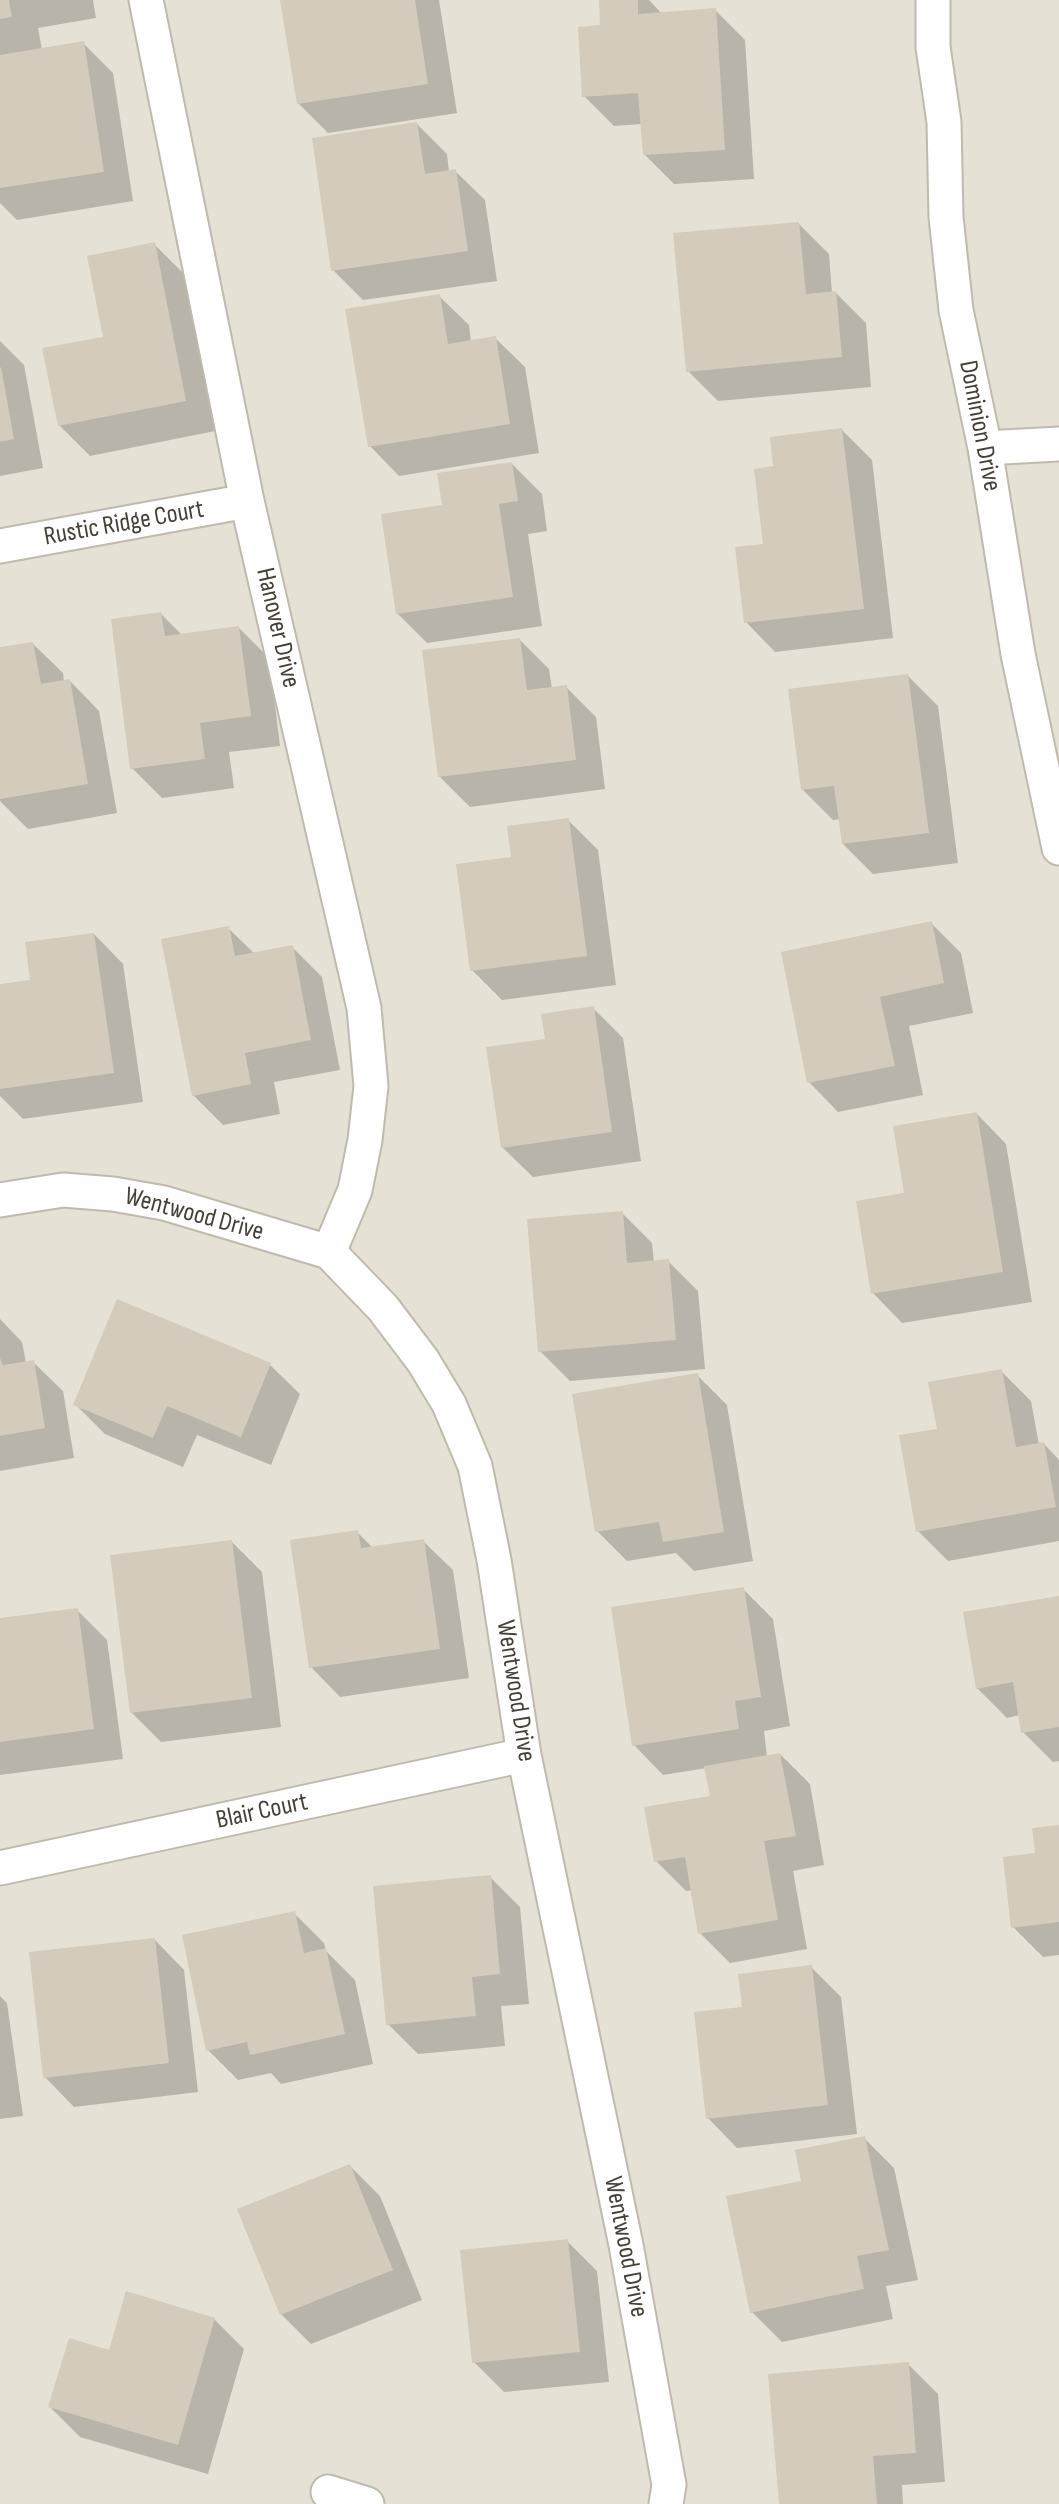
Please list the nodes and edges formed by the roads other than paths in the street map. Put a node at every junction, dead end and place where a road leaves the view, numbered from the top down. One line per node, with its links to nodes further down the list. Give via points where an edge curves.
1 (146, 0): 5 (street, Hanover Drive)
2 (933, 0): 4 (street, Dominion Drive, via 956,310)
3 (1059, 444): 4 (street)
4 (985, 448): 7 (street, Dominion Drive, via 1018,654)
5 (247, 501): 6 (street, Rustic Ridge Court); 9 (street, Hanover Drive, via 364,1008 371,1086 365,1140 355,1190)
6 (0, 546)
7 (1059, 848)
8 (0, 1200): 9 (street, Wentwood Drive, via 64,1190 113,1194 164,1203)
9 (329, 1252): 10 (street, Wentwood Drive, via 383,1308 423,1361 449,1404 475,1466)
10 (524, 1755): 11 (street, Blair Court); 14 (street, Wentwood Drive, via 626,2245 669,2484)
11 (0, 1868)
12 (328, 2492): 13 (street)
13 (367, 2504)
14 (666, 2504)

